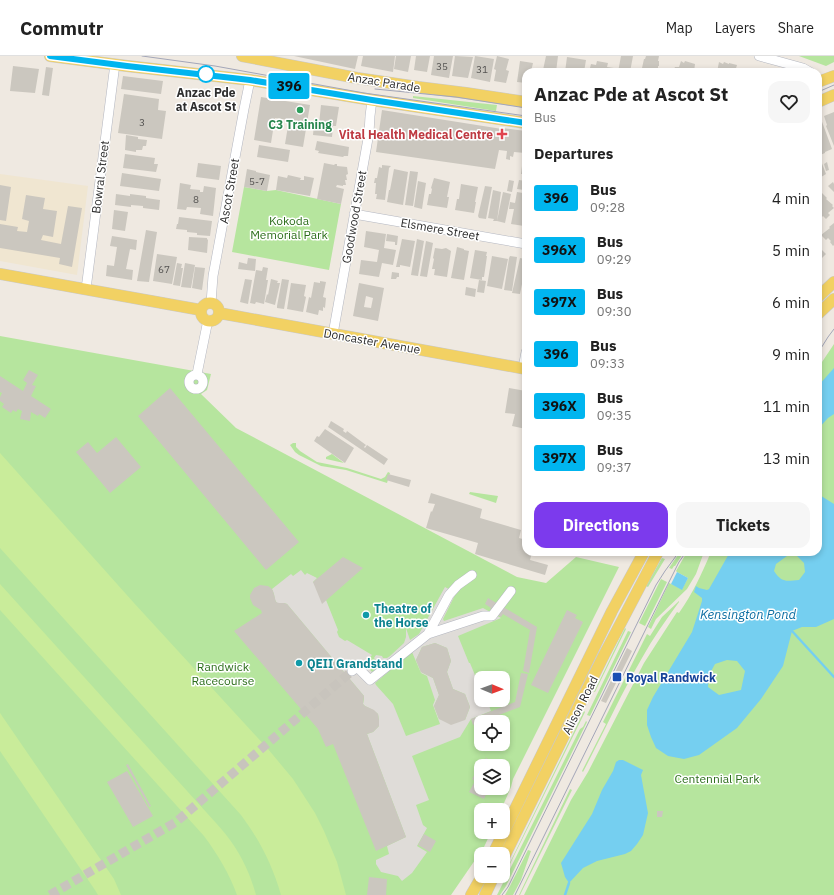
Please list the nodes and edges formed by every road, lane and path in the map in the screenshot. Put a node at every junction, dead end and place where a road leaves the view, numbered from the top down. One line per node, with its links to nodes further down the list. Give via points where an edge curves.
1 (50, 56): 4 (main road, Anzac Parade)
2 (242, 56): 12 (main road, Anzac Parade, via 357,78)
3 (759, 56): 5 (street)
4 (115, 64): 7 (main road, Anzac Parade); 18 (street, Bowral Street)
5 (804, 68)
6 (834, 76): 8 (main road)
7 (250, 80): 10 (main road, Anzac Parade); 21 (street, Ascot Street, via 213,276)
8 (822, 80)
9 (834, 95): 11 (main road)
10 (372, 100): 13 (main road, Anzac Parade); 14 (street, Goodwood Street, via 369,133)
11 (822, 100)
12 (522, 101)
13 (522, 122)
14 (354, 214): 15 (street, Elsmere Street); 26 (street, Goodwood Street)
15 (522, 243)
16 (0, 274): 18 (main road)
17 (834, 282): 19 (main road)
18 (86, 289): 22 (main road)
19 (822, 293)
20 (834, 299): 23 (main road)
21 (211, 303): 22 (main road, via 205,304); 24 (main road, via 216,305)
22 (201, 310): 25 (main road, via 203,317)
23 (822, 310)
24 (219, 313): 25 (main road, via 213,320); 26 (main road, Doncaster Avenue)
25 (208, 320): 28 (street)
26 (333, 334): 27 (main road, Doncaster Avenue)
27 (522, 368)
28 (197, 374)
29 (642, 556): 35 (main road, Alison Road, via 612,611)
30 (656, 556): 36 (main road, Alison Road)
31 (472, 575): 33 (street, via 449,595)
32 (511, 591): 33 (street, via 492,616 483,616)
33 (428, 634): 34 (street, via 370,680 357,667)
34 (352, 672)
35 (496, 847)
36 (509, 847)
37 (478, 883): 40 (main road)
38 (491, 883): 41 (main road)
39 (493, 883): 42 (main road)
40 (471, 895)
41 (485, 895)
42 (490, 895)

